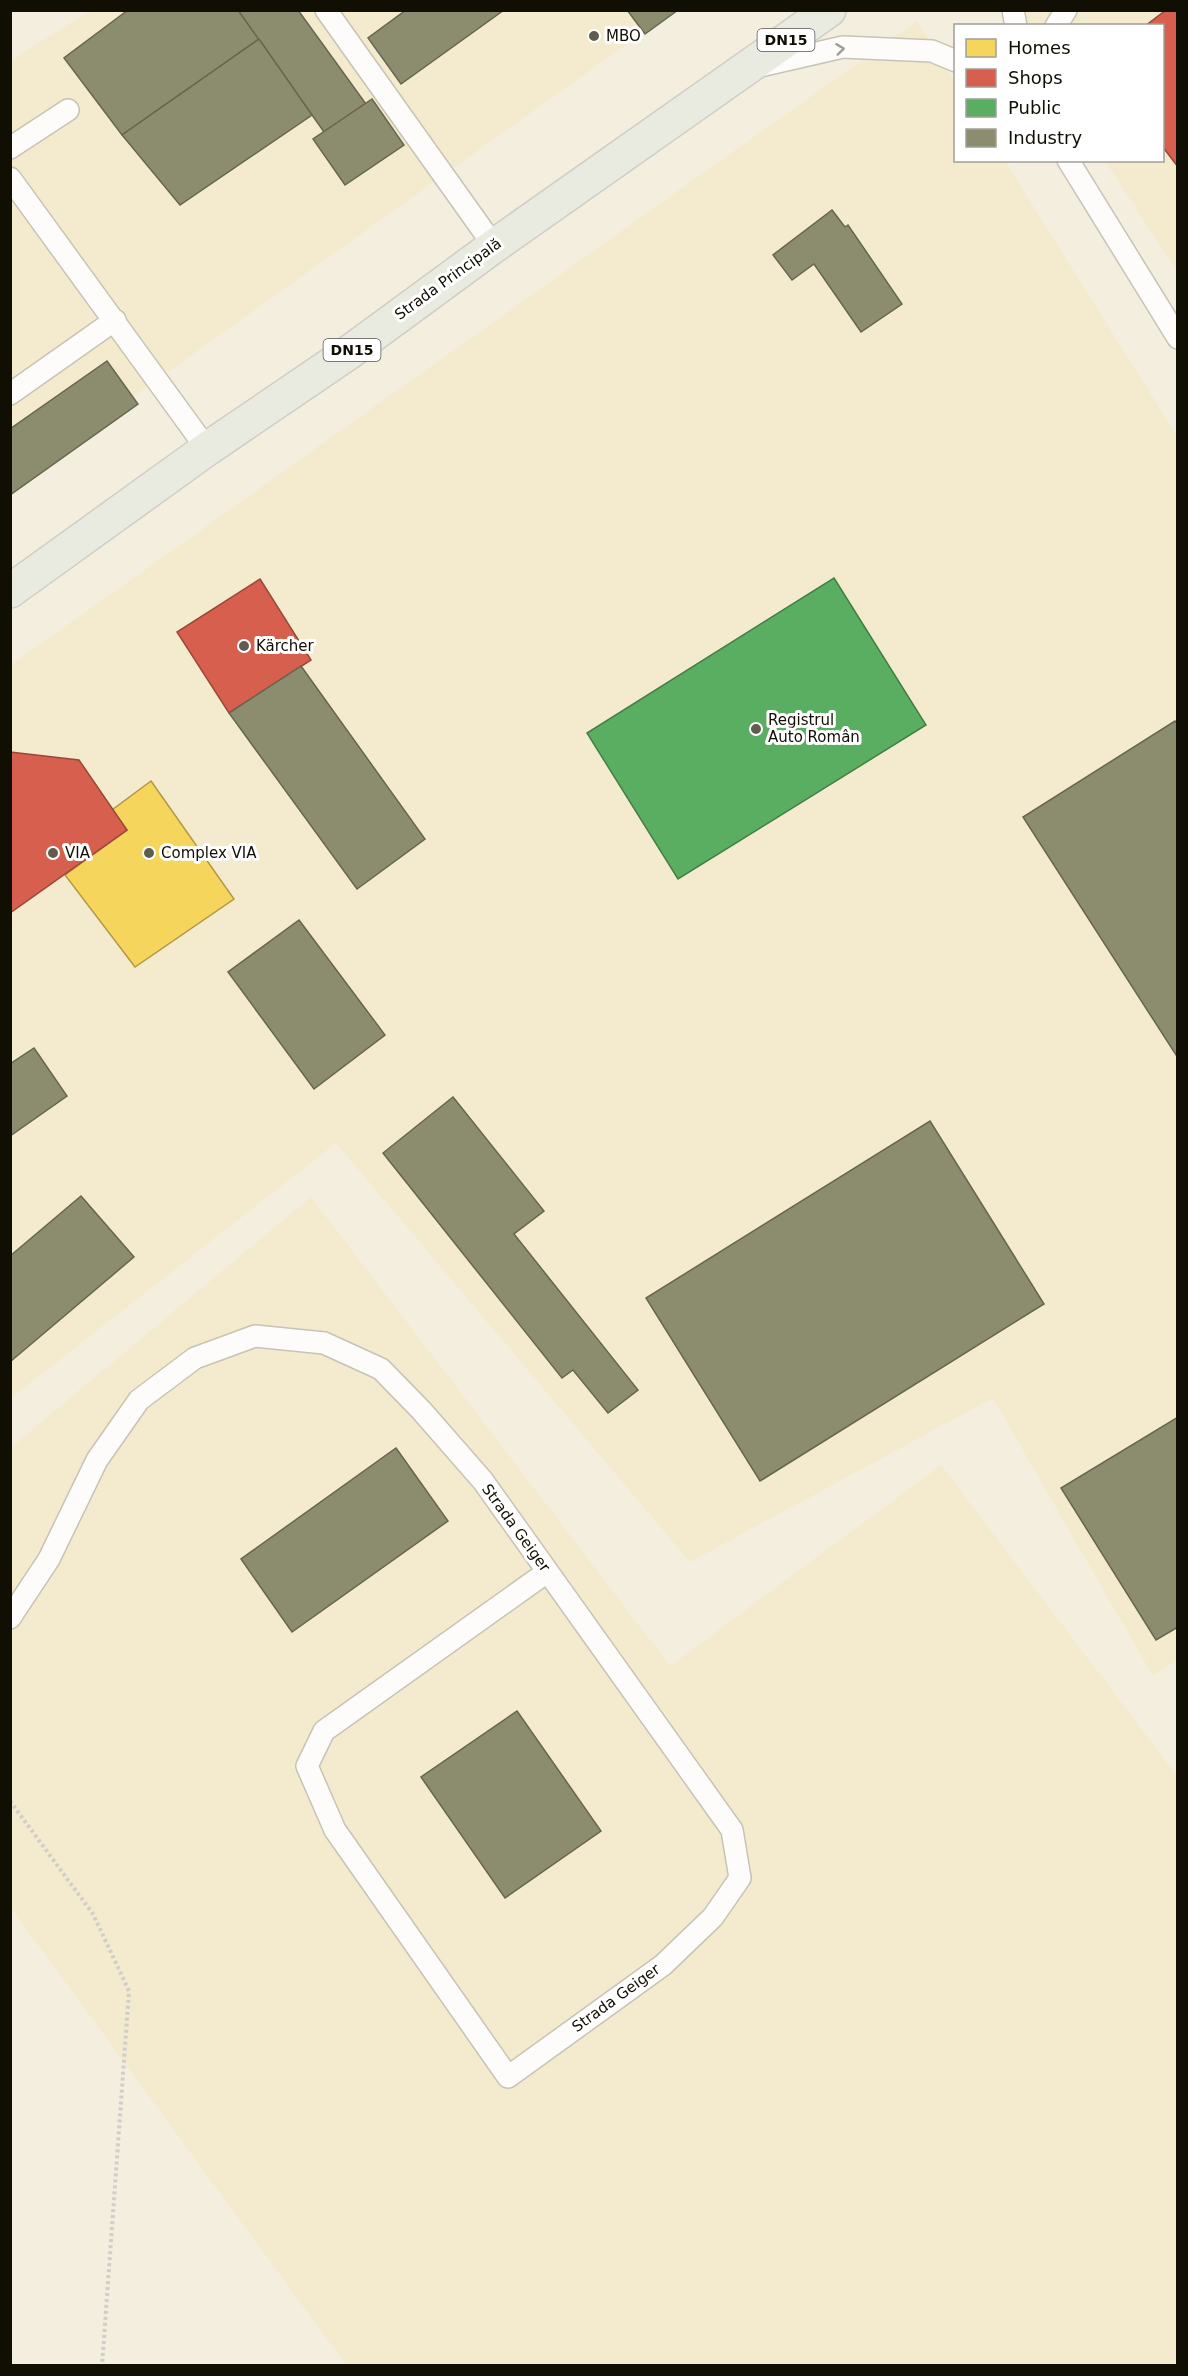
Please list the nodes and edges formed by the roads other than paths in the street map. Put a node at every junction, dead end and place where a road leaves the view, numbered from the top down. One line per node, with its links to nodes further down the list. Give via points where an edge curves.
1 (326, 10): 11 (lane)
2 (829, 10): 6 (main road, Strada Principală / DN15)
3 (1066, 10): 4 (lane)
4 (1057, 24)
5 (954, 60): 6 (lane, one-way to 5, via 843,47 933,51)
6 (742, 70): 11 (main road, Strada Principală / DN15)
7 (68, 110): 8 (lane)
8 (10, 148)
9 (1069, 162): 13 (lane)
10 (10, 178): 12 (lane)
11 (494, 246): 15 (main road, Strada Principală / DN15, via 351,351)
12 (115, 320): 14 (lane); 15 (lane)
13 (1178, 338)
14 (10, 394)
15 (207, 449): 16 (main road, Strada Principală / DN15)
16 (10, 591)
17 (547, 1572): 17 (lane, Strada Geiger, via 732,1830 740,1878 713,1917 663,1965 508,2077 334,1830 307,1766 324,1731); 18 (lane, Strada Geiger, via 483,1481 381,1369 324,1343 255,1336 195,1358 140,1400 97,1460 49,1559)
18 (10, 1618)

